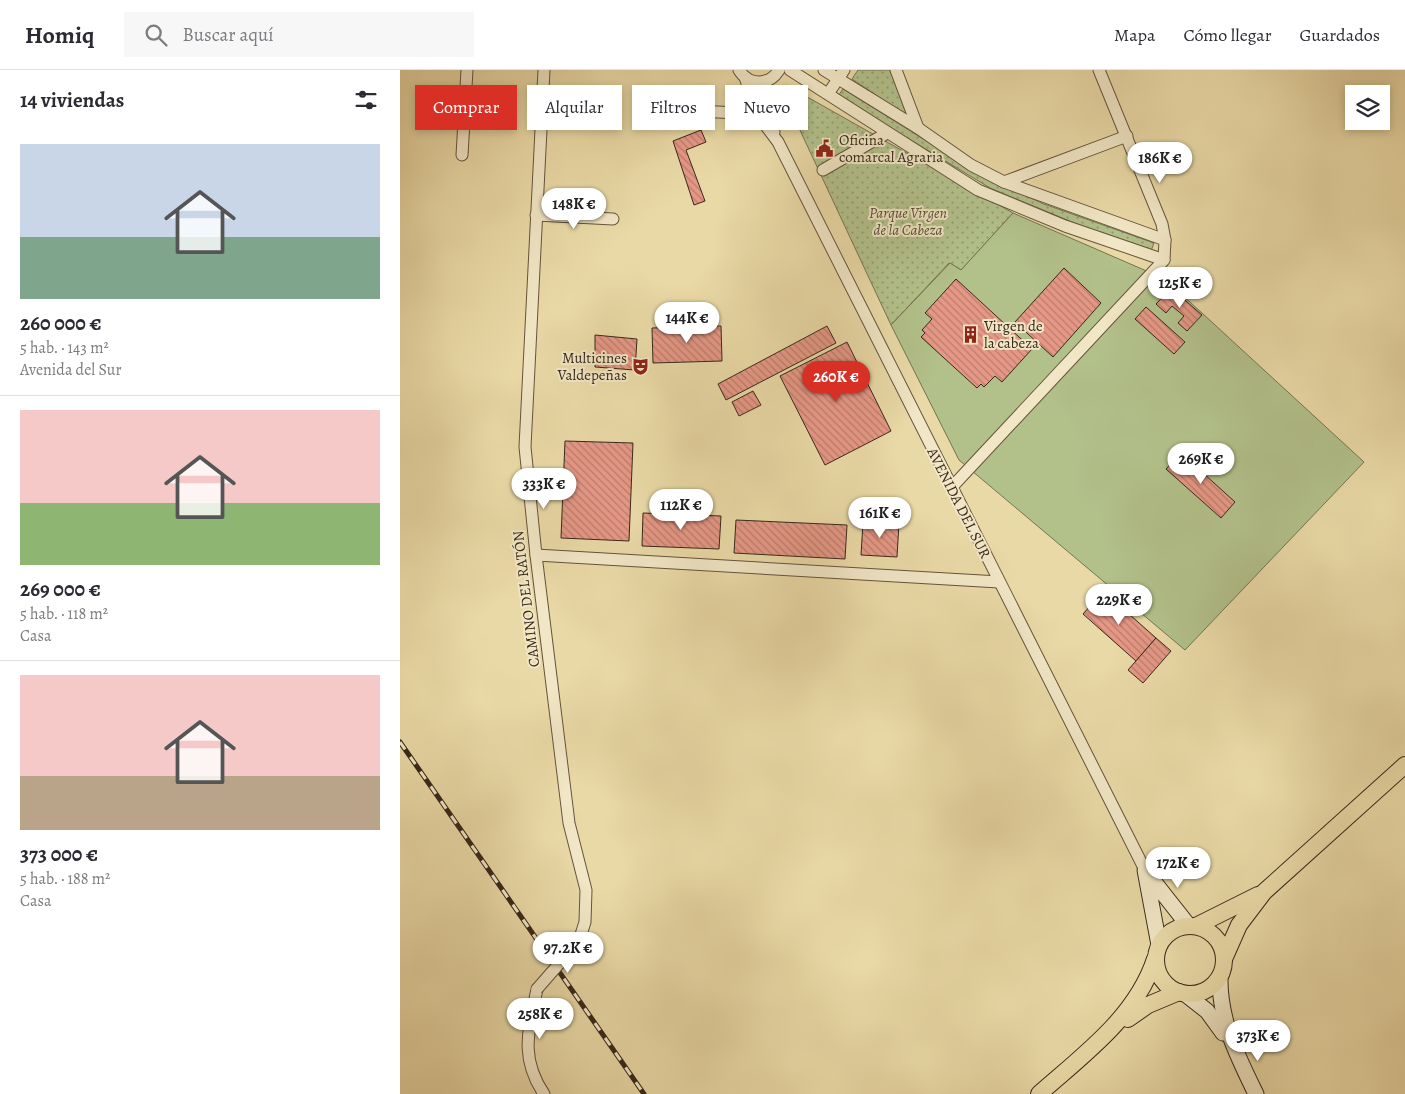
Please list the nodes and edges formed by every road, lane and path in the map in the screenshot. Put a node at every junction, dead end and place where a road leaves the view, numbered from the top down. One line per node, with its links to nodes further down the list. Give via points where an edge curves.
1 (466, 70): 19 (street)
2 (544, 70): 11 (street, CAMINO DEL RATÓN)
3 (780, 70): 10 (street)
4 (790, 70): 12 (street)
5 (824, 70): 9 (street)
6 (896, 70): 13 (street)
7 (1099, 70): 18 (street)
8 (742, 74): 10 (street, via 751,81)
9 (841, 74): 12 (street); 13 (street)
10 (765, 82): 17 (street, AVENIDA DEL SUR)
11 (543, 85)
12 (828, 94): 16 (street)
13 (918, 128): 21 (street, via 971,165)
14 (540, 130): 22 (street, CAMINO DEL RATÓN)
15 (770, 130): 17 (street, AVENIDA DEL SUR)
16 (887, 134): 20 (street); 25 (street, via 978,190 1065,226)
17 (775, 136): 26 (street, AVENIDA DEL SUR)
18 (1126, 136): 21 (street); 24 (street, via 1162,224)
19 (462, 155)
20 (823, 170)
21 (1004, 182): 24 (street)
22 (536, 215): 23 (street); 27 (street, CAMINO DEL RATÓN, via 525,447)
23 (612, 219)
24 (1165, 240): 25 (street)
25 (1164, 260): 26 (street)
26 (951, 488): 28 (street, AVENIDA DEL SUR)
27 (536, 555): 28 (street); 39 (street, CAMINO DEL RATÓN, bridge, via 569,823 586,890 586,922 579,941 537,989 526,1040 533,1078)
28 (999, 582): 30 (street, AVENIDA DEL SUR)
29 (1405, 765): 31 (main road)
30 (1145, 870): 32 (main road, AVENIDA DEL SUR); 33 (main road, AVENIDA DEL SUR)
31 (1264, 892): 32 (main road); 34 (main road, via 1239,925)
32 (1192, 926): 33 (main road, via 1171,931); 34 (main road, via 1207,930 1216,938)
33 (1157, 952): 36 (main road, via 1157,970 1162,980); 37 (main road, via 1145,987)
34 (1224, 959): 35 (main road)
35 (1220, 976): 36 (main road, via 1205,990); 38 (main road, via 1220,1000)
36 (1182, 993): 37 (main road, via 1148,1005); 38 (main road, via 1207,1011)
37 (1113, 1028): 40 (main road)
38 (1232, 1044): 41 (main road)
39 (544, 1094)
40 (1039, 1094)
41 (1256, 1094)

